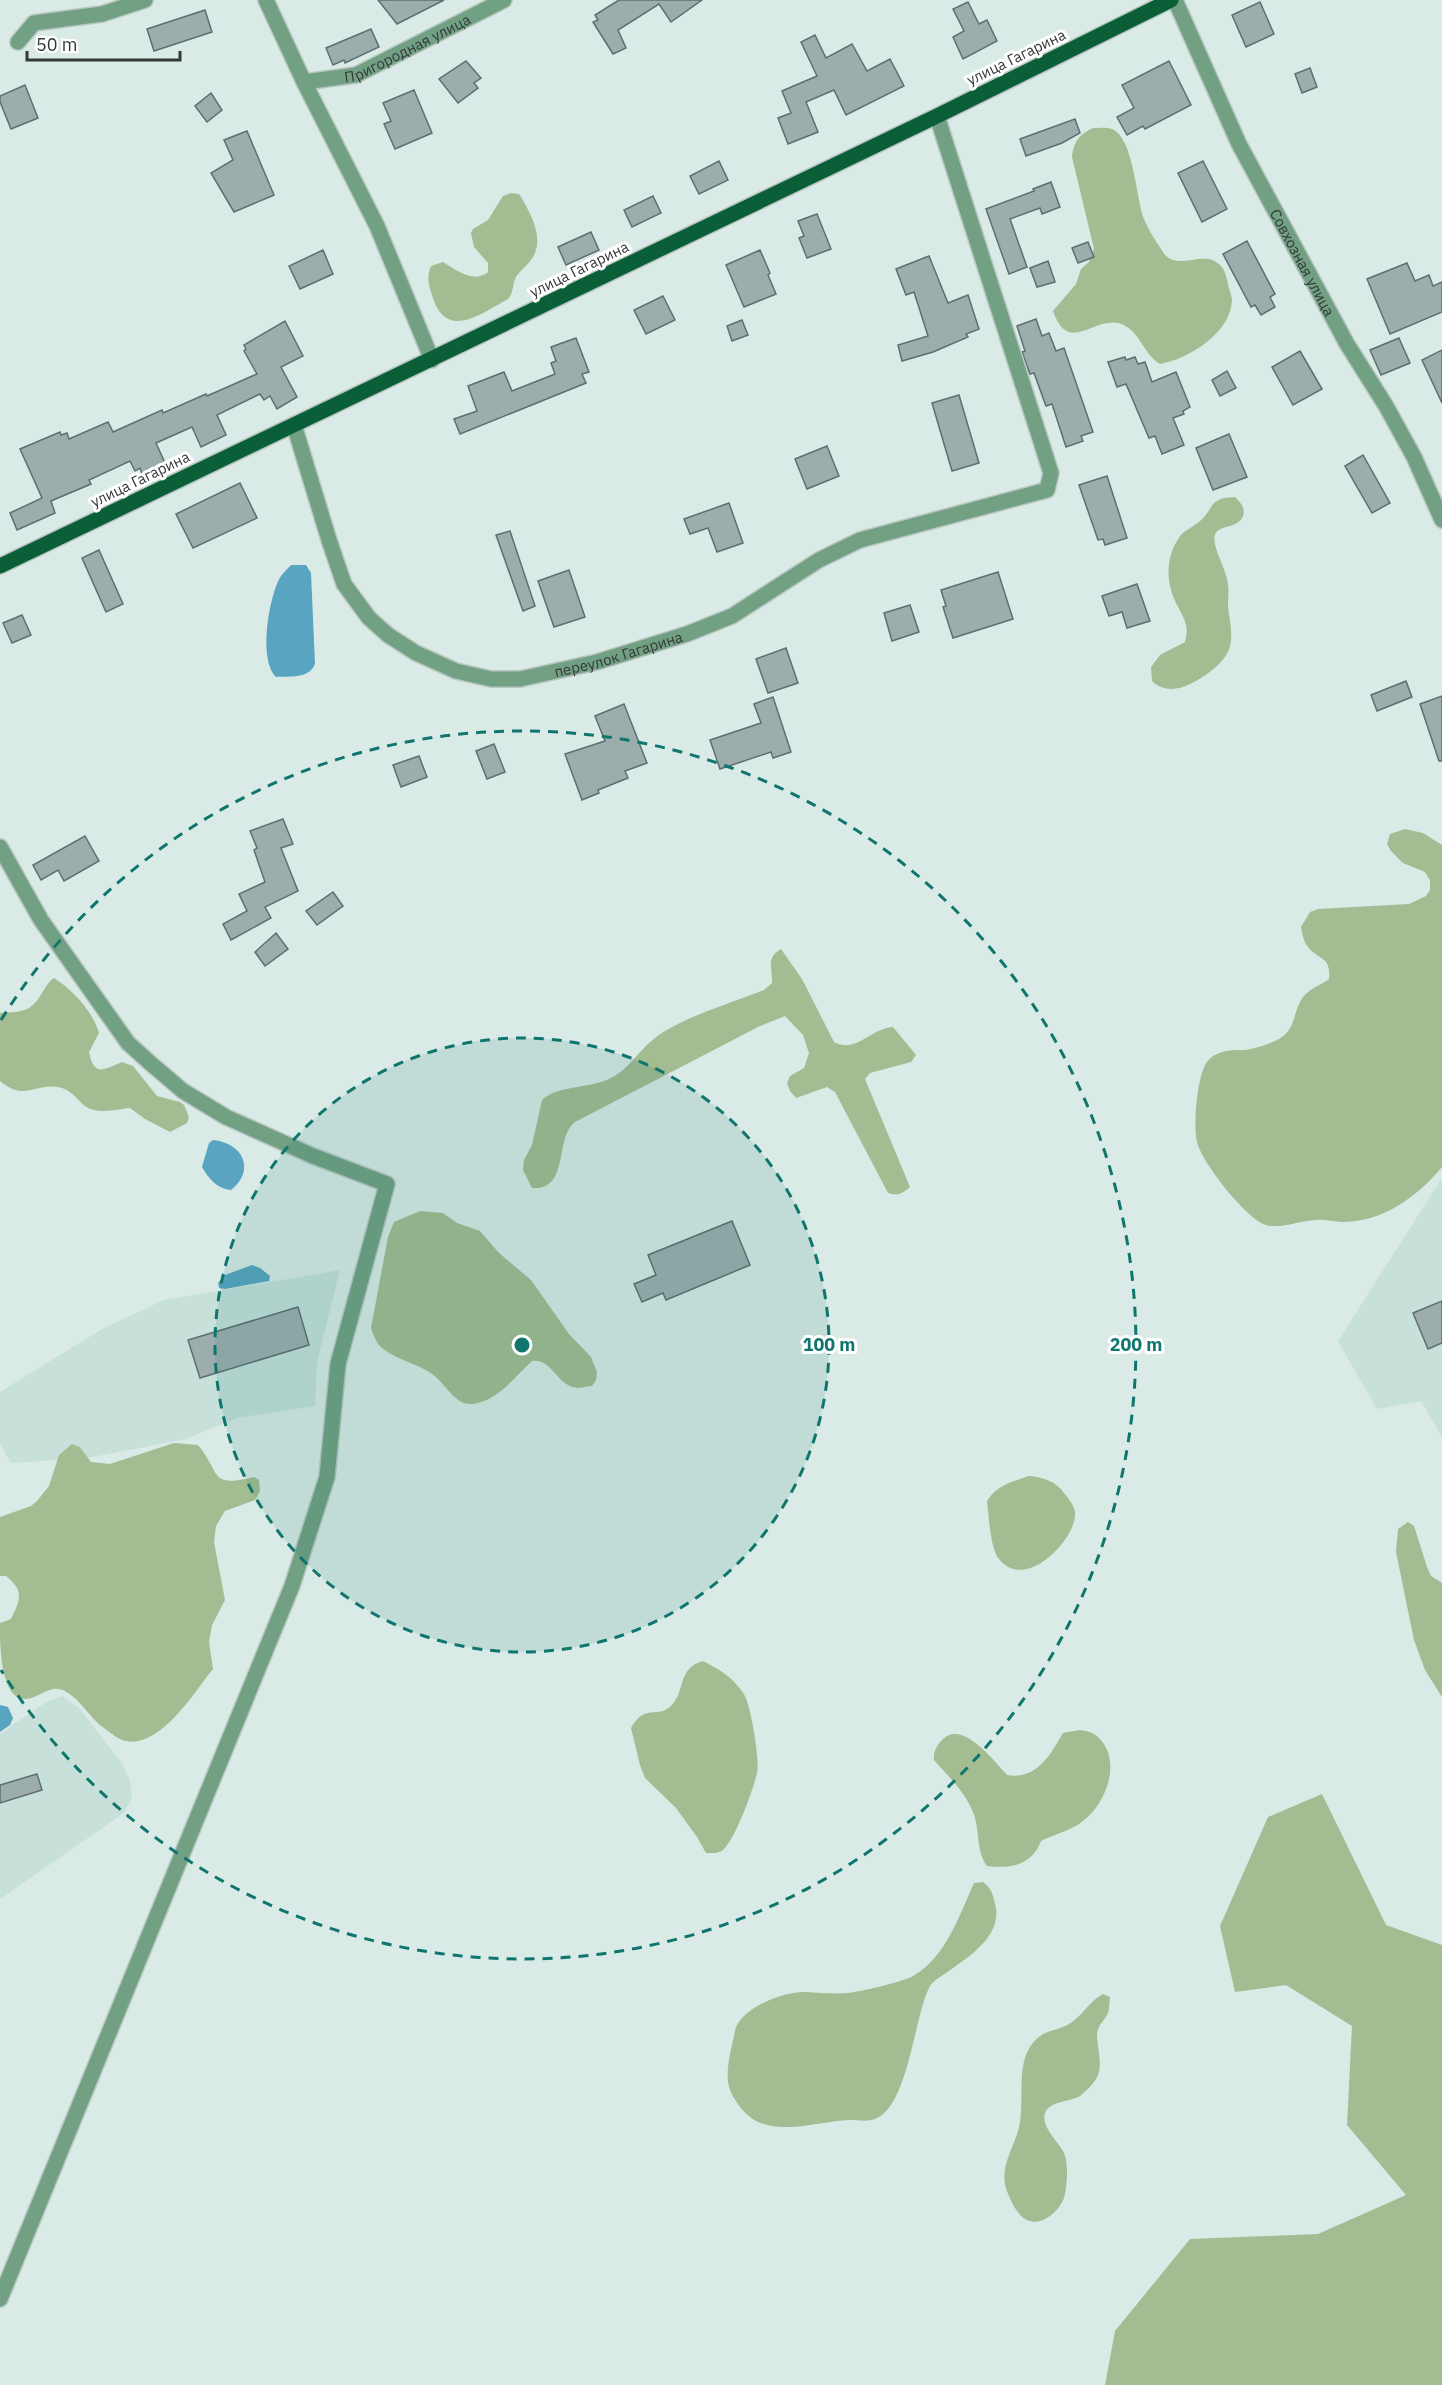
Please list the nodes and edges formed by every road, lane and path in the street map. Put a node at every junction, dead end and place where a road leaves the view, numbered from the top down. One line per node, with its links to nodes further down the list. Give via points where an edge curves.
1 (145, 0): 5 (street, via 102,14 34,23)
2 (266, 0): 6 (street)
3 (504, 0): 6 (street, Пригородная улица, via 356,75)
4 (1173, 0): 7 (main road, улица Гагарина); 10 (street, Совхозная улица, via 1239,144 1347,344 1414,457)
5 (18, 42)
6 (304, 82): 8 (street, via 377,226)
7 (938, 116): 8 (main road, улица Гагарина); 9 (street, переулок Гагарина, via 1051,473 1047,490 860,540 819,560 732,616 687,634 597,662 520,679 491,679 416,654 369,618 344,584)
8 (432, 360): 9 (main road, улица Гагарина)
9 (294, 425): 11 (main road, улица Гагарина)
10 (1442, 520)
11 (0, 566)
12 (0, 847): 13 (street, via 41,920 128,1043 149,1062 183,1090 226,1117 387,1184 338,1364 327,1478 292,1586)
13 (0, 2299)

